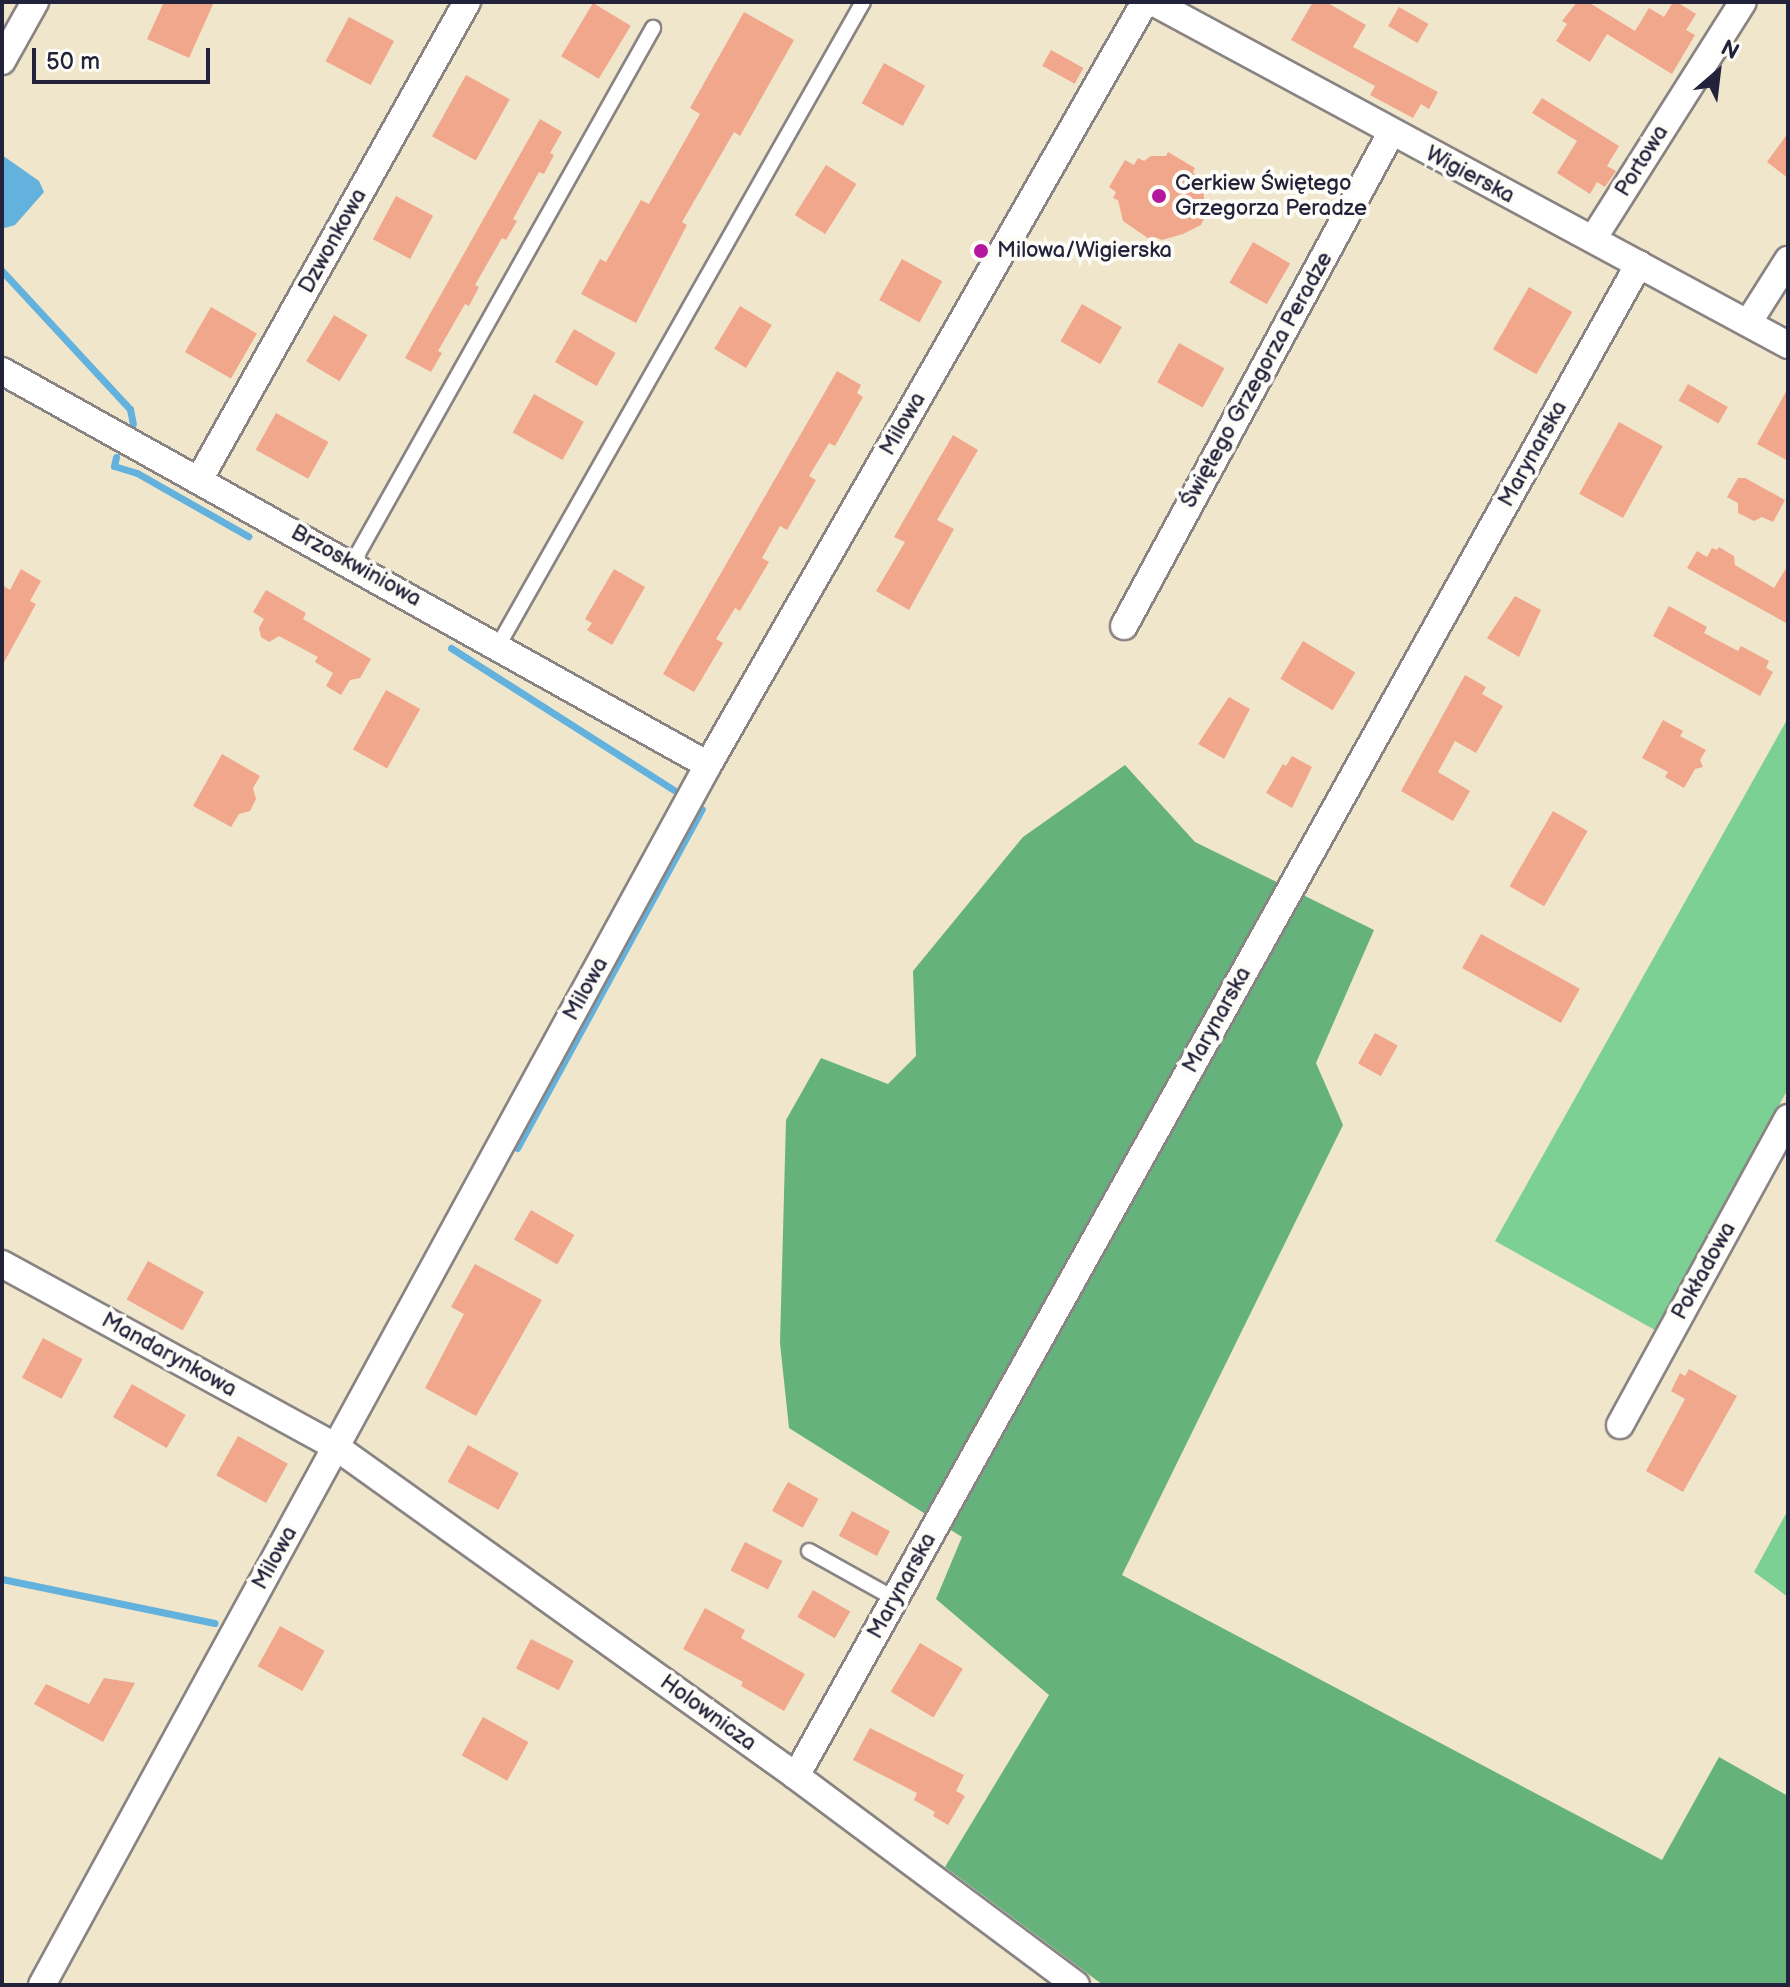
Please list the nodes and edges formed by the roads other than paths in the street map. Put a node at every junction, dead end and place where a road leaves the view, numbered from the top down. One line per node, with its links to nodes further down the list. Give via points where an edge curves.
1 (35, 2): 8 (street)
2 (467, 2): 16 (street, Dzwonkowa)
3 (863, 2): 19 (lane)
4 (1145, 2): 20 (street, Milowa)
5 (1153, 2): 9 (street, Wigierska)
6 (1743, 2): 10 (street, Portowa)
7 (653, 28): 17 (lane)
8 (2, 61)
9 (1391, 133): 10 (street, Wigierska); 18 (street, Świętego Grzegorza Peradze)
10 (1593, 239): 12 (street, Wigierska)
11 (1788, 260): 13 (street)
12 (1639, 264): 13 (street, Wigierska); 26 (street, Marynarska)
13 (1748, 323): 14 (street, Wigierska)
14 (1788, 345)
15 (2, 371): 16 (street, Brzoskwiniowa)
16 (199, 480): 17 (street, Brzoskwiniowa)
17 (352, 564): 19 (street, Brzoskwiniowa)
18 (1124, 626)
19 (498, 646): 20 (street, Brzoskwiniowa)
20 (708, 765): 24 (street, Milowa)
21 (1788, 1118): 23 (street, Pokładowa)
22 (2, 1264): 24 (street, Mandarynkowa)
23 (1620, 1425)
24 (336, 1447): 27 (street, Holownicza); 28 (street, Milowa)
25 (809, 1551): 26 (lane)
26 (895, 1599): 27 (street, Marynarska)
27 (796, 1776): 29 (street, Holownicza)
28 (42, 1985)
29 (1076, 1985)

